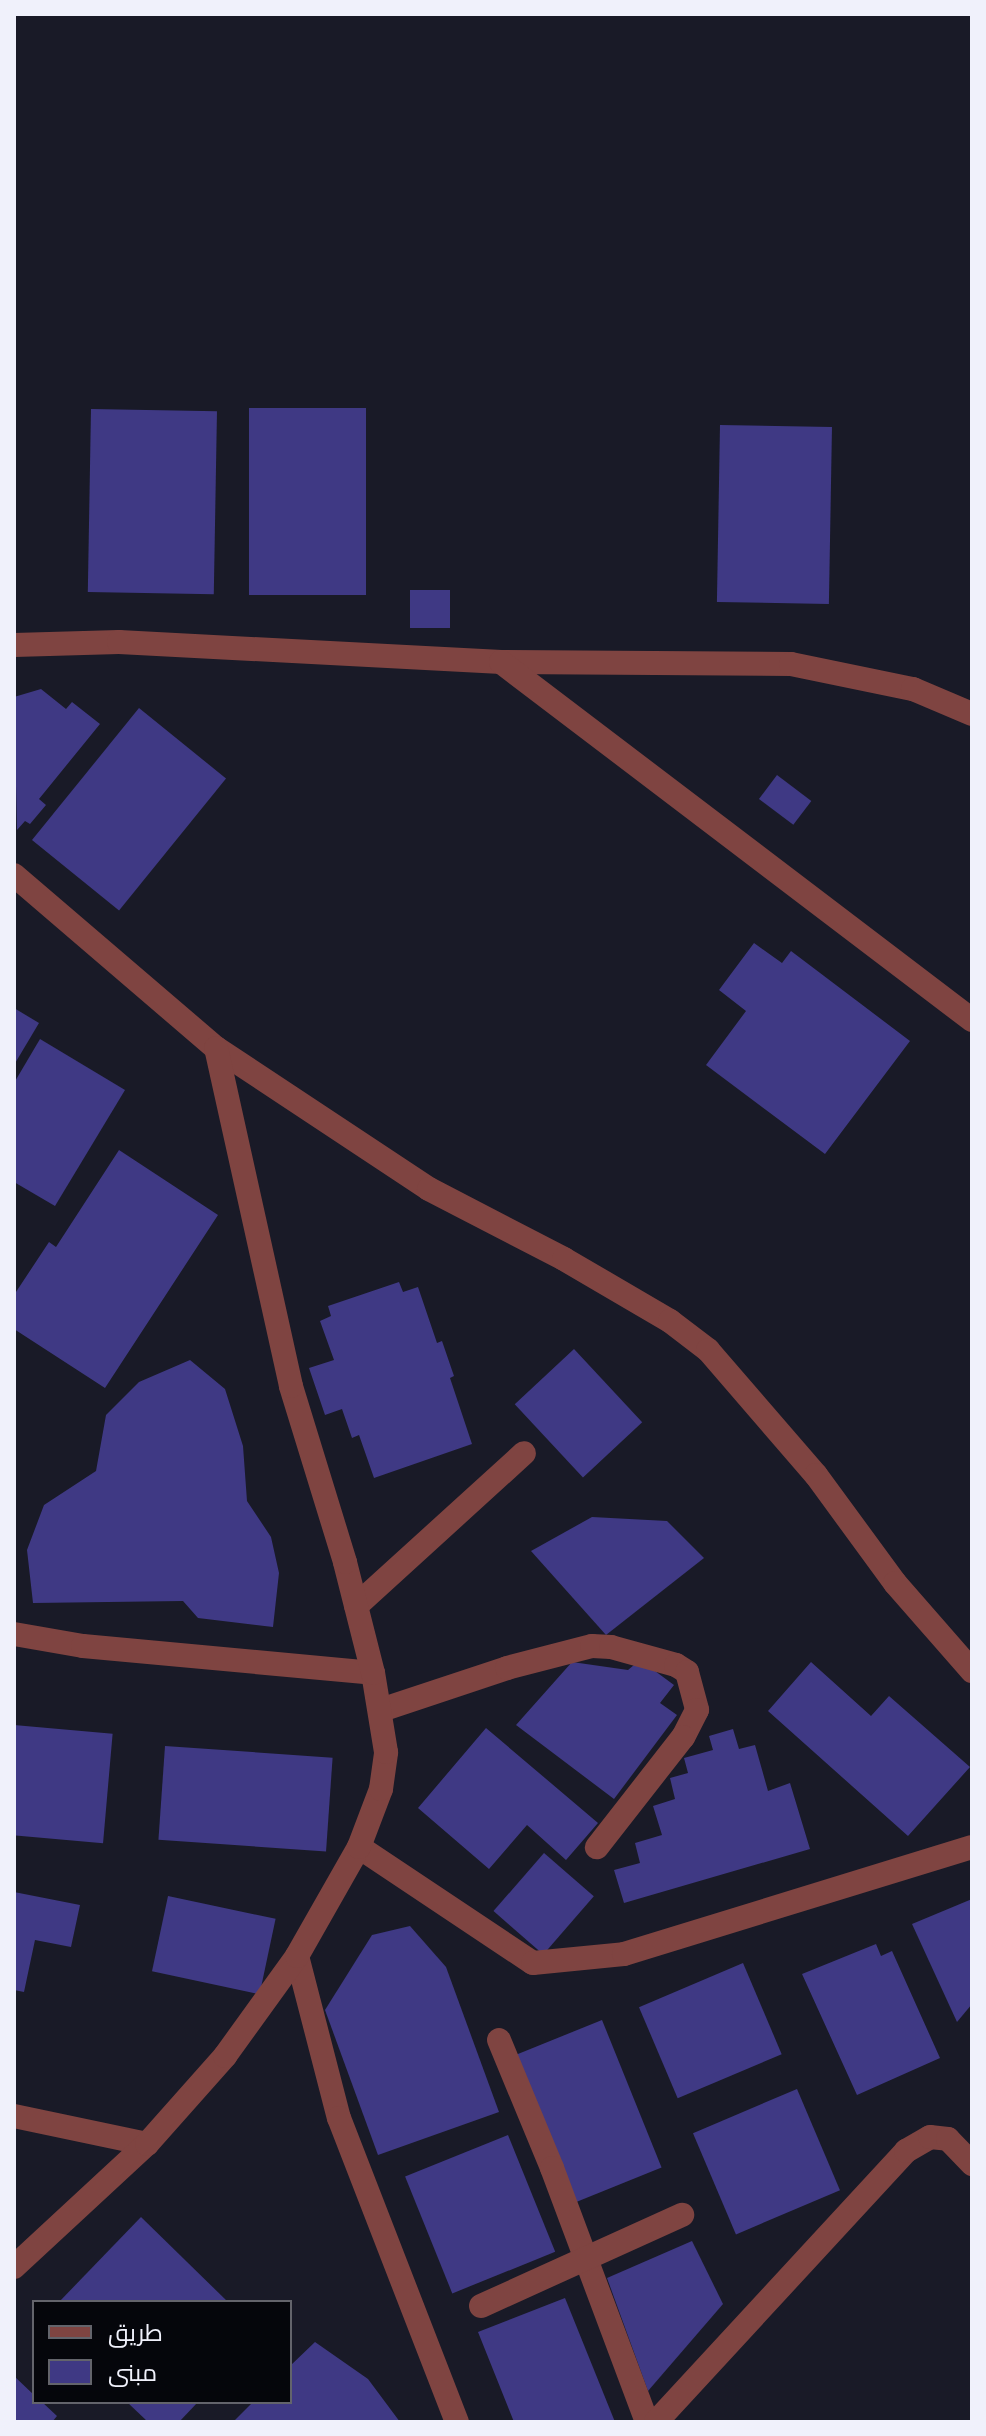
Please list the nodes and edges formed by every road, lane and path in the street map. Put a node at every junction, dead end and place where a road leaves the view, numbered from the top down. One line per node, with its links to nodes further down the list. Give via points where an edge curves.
1 (14, 645): 2 (street, via 119,642)
2 (501, 662): 3 (street, via 791,664 913,689); 5 (street)
3 (972, 714)
4 (14, 875): 6 (street)
5 (972, 1020)
6 (216, 1048): 8 (street, via 291,1386); 10 (street, via 429,1189 564,1259 670,1321 708,1350 798,1453 895,1583)
7 (524, 1453): 8 (street)
8 (356, 1606): 11 (street)
9 (14, 1634): 11 (street, via 83,1646)
10 (972, 1671)
11 (373, 1673): 12 (street)
12 (381, 1710): 13 (street, via 386,1752 381,1789); 14 (street, via 592,1646 676,1665 687,1672 697,1710 683,1737)
13 (359, 1847): 15 (street, via 533,1963 624,1954); 16 (street)
14 (597, 1847)
15 (972, 1847)
16 (297, 1956): 19 (street, via 225,2056); 25 (street, via 339,2118)
17 (499, 2040): 22 (street)
18 (14, 2116): 19 (street)
19 (147, 2144): 23 (street)
20 (972, 2164): 27 (street, via 948,2139 930,2137 906,2151)
21 (682, 2215): 22 (street)
22 (584, 2258): 24 (street); 26 (street)
23 (14, 2267)
24 (481, 2306)
25 (457, 2422)
26 (647, 2422)
27 (656, 2422)

